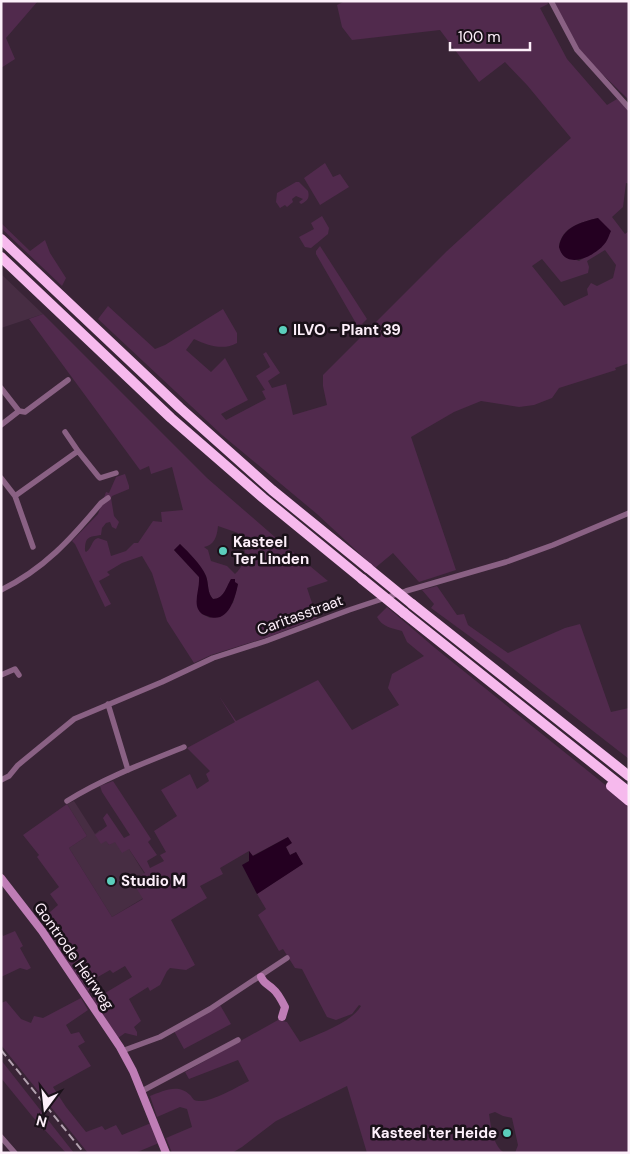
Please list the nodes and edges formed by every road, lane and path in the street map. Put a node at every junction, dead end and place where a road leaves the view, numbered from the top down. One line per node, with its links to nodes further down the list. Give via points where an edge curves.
1 (551, 1): 2 (street, via 577,50)
2 (629, 108)
3 (1, 239): 24 (highway, bridge, via 272,490)
4 (1, 257): 18 (highway, bridge, via 178,424)
5 (68, 380): 7 (street)
6 (1, 388): 7 (street)
7 (22, 412): 8 (street)
8 (1, 425)
9 (65, 432): 10 (street)
10 (78, 451): 11 (street, via 100,478); 13 (street)
11 (116, 473)
12 (1, 478): 13 (street)
13 (15, 496): 16 (street)
14 (108, 498): 17 (street, via 49,559 20,581)
15 (629, 513): 21 (street, Caritasstraat, via 506,562 406,591 213,658)
16 (33, 547)
17 (1, 590)
18 (413, 620): 26 (highway); 28 (highway, via 436,645)
19 (1, 675): 20 (street, via 15,669)
20 (19, 675)
21 (108, 704): 23 (street); 25 (street, Caritasstraat, via 74,719)
22 (184, 747): 23 (street)
23 (128, 770): 27 (street)
24 (629, 776)
25 (1, 780)
26 (629, 792)
27 (67, 801)
28 (629, 801)
29 (1, 878): 34 (street, Gontrode Heirweg, via 42,931)
30 (287, 958): 31 (street)
31 (260, 977): 32 (street, via 284,1004); 34 (street, via 160,1037)
32 (282, 1017)
33 (238, 1040): 35 (street)
34 (122, 1051): 35 (street, Gontrode Heirweg)
35 (142, 1091): 38 (street, Gontrode Heirweg)
36 (2, 1141): 37 (street)
37 (15, 1153)
38 (166, 1153)

